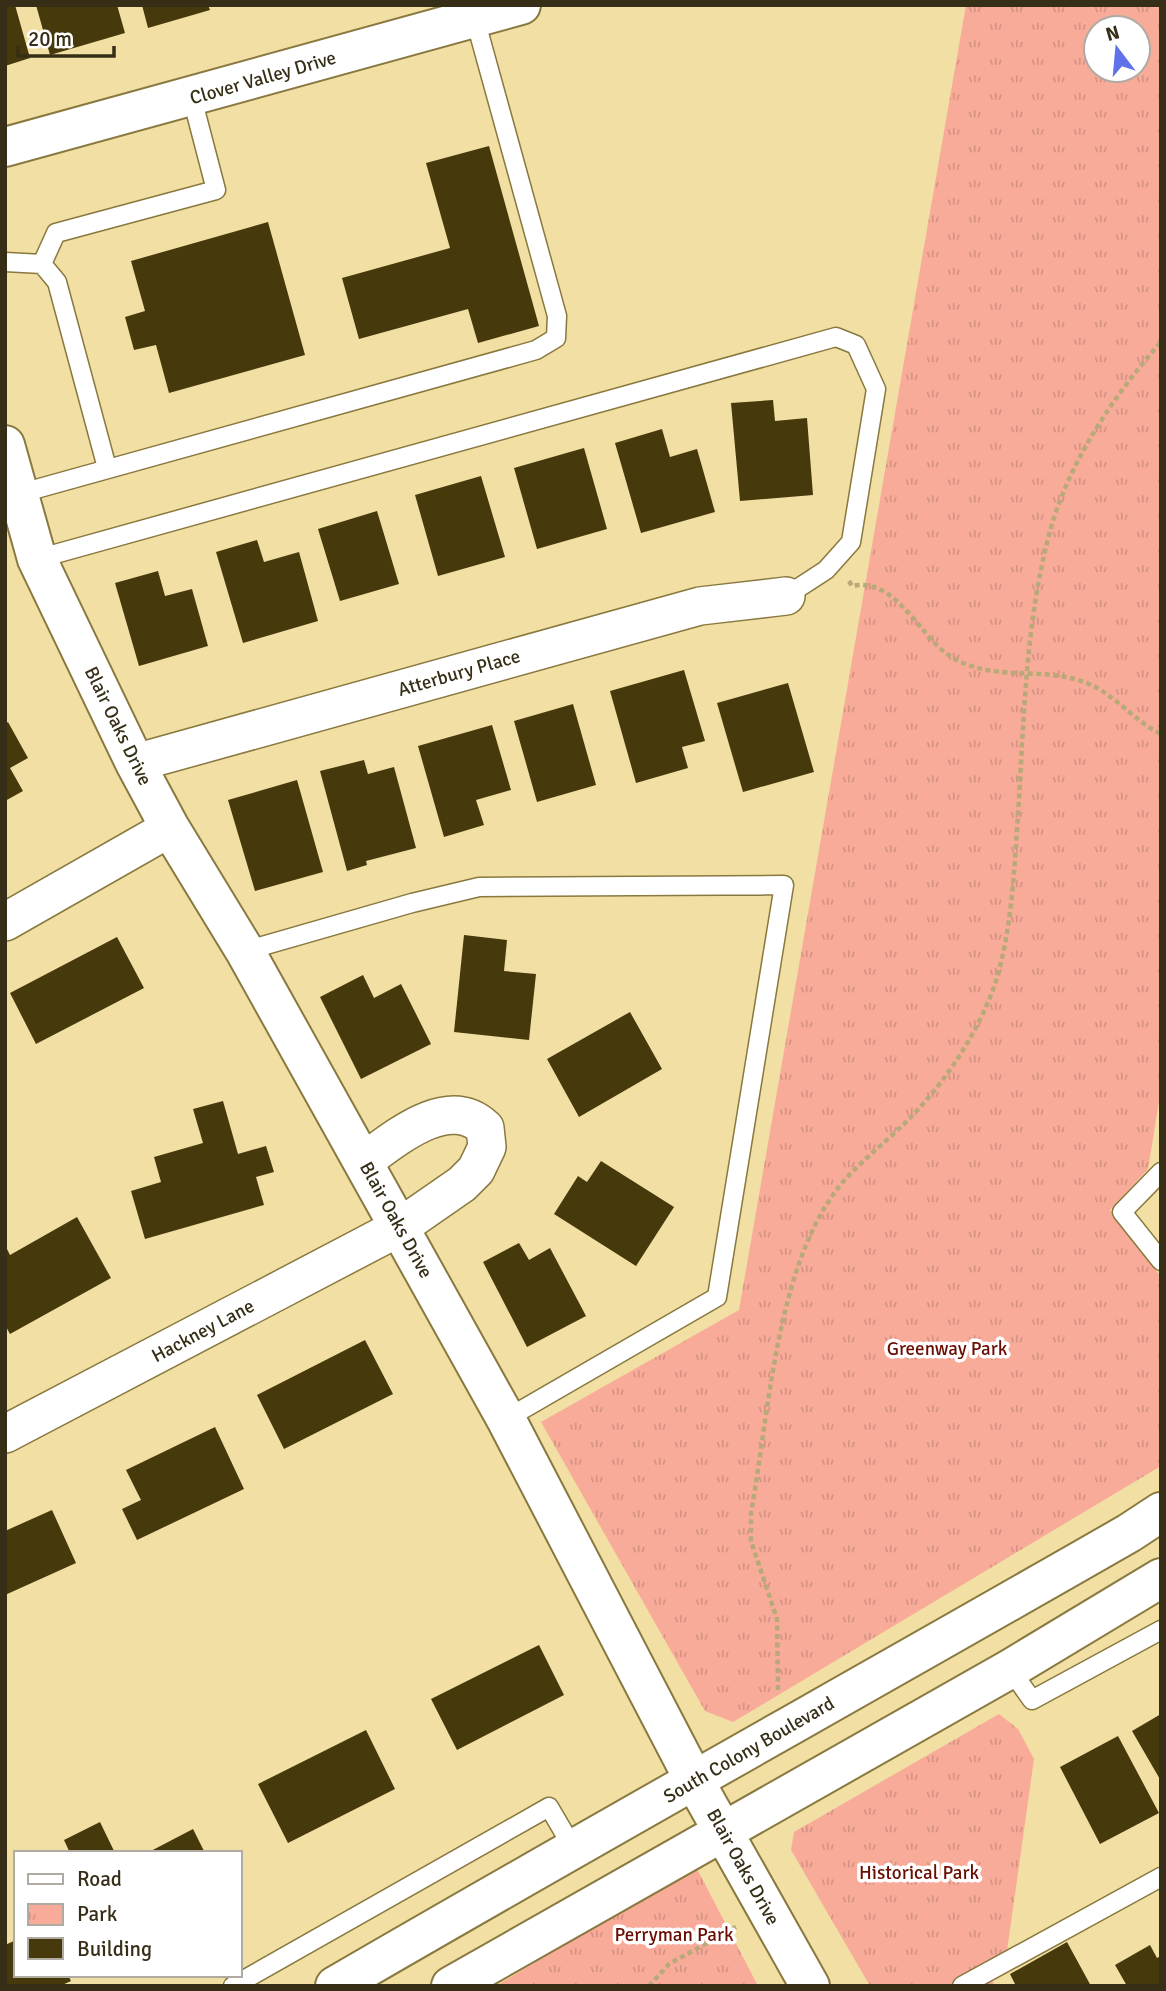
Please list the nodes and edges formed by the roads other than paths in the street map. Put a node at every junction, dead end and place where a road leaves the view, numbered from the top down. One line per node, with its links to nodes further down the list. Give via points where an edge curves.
1 (520, 5): 2 (street, Clover Valley Drive)
2 (475, 19): 3 (street, Clover Valley Drive); 8 (lane, via 557,316 556,338 536,350)
3 (192, 98): 4 (street, Clover Valley Drive); 6 (lane, via 216,190 56,233)
4 (5, 147)
5 (5, 262): 6 (lane)
6 (42, 264): 8 (lane, via 57,282)
7 (5, 445): 9 (street, Blair Oaks Drive)
8 (107, 468): 9 (lane)
9 (18, 494): 10 (street, Blair Oaks Drive)
10 (37, 559): 11 (lane, via 836,337 856,345 876,389 851,542 826,570); 12 (street, Blair Oaks Drive)
11 (786, 596): 12 (street, Atterbury Place, via 700,607)
12 (135, 764): 13 (street, Blair Oaks Drive)
13 (170, 828): 14 (street); 15 (street, Blair Oaks Drive)
14 (5, 922)
15 (245, 951): 16 (street, Blair Oaks Drive); 20 (lane, via 480,887 784,885 717,1297)
16 (363, 1162): 18 (street, Blair Oaks Drive); 18 (street, Hackney Lane, via 399,1136 445,1116 465,1114 485,1128 487,1147 476,1170)
17 (1161, 1172): 19 (lane, via 1122,1212)
18 (400, 1227): 20 (street, Blair Oaks Drive); 21 (street, Hackney Lane)
19 (1161, 1261)
20 (506, 1419): 26 (street, Blair Oaks Drive)
21 (5, 1434)
22 (1161, 1512): 26 (street, South Colony Boulevard)
23 (1161, 1578): 25 (street)
24 (1161, 1630): 25 (lane, via 1032,1700)
25 (1010, 1669): 27 (street)
26 (695, 1782): 27 (street, Blair Oaks Drive); 28 (street, South Colony Boulevard)
27 (722, 1831): 32 (street); 33 (street, Blair Oaks Drive)
28 (573, 1848): 30 (lane, via 549,1807); 31 (street, South Colony Boulevard)
29 (1161, 1877): 34 (lane)
30 (244, 1983)
31 (335, 1986)
32 (451, 1986)
33 (810, 1986)
34 (962, 1986)

